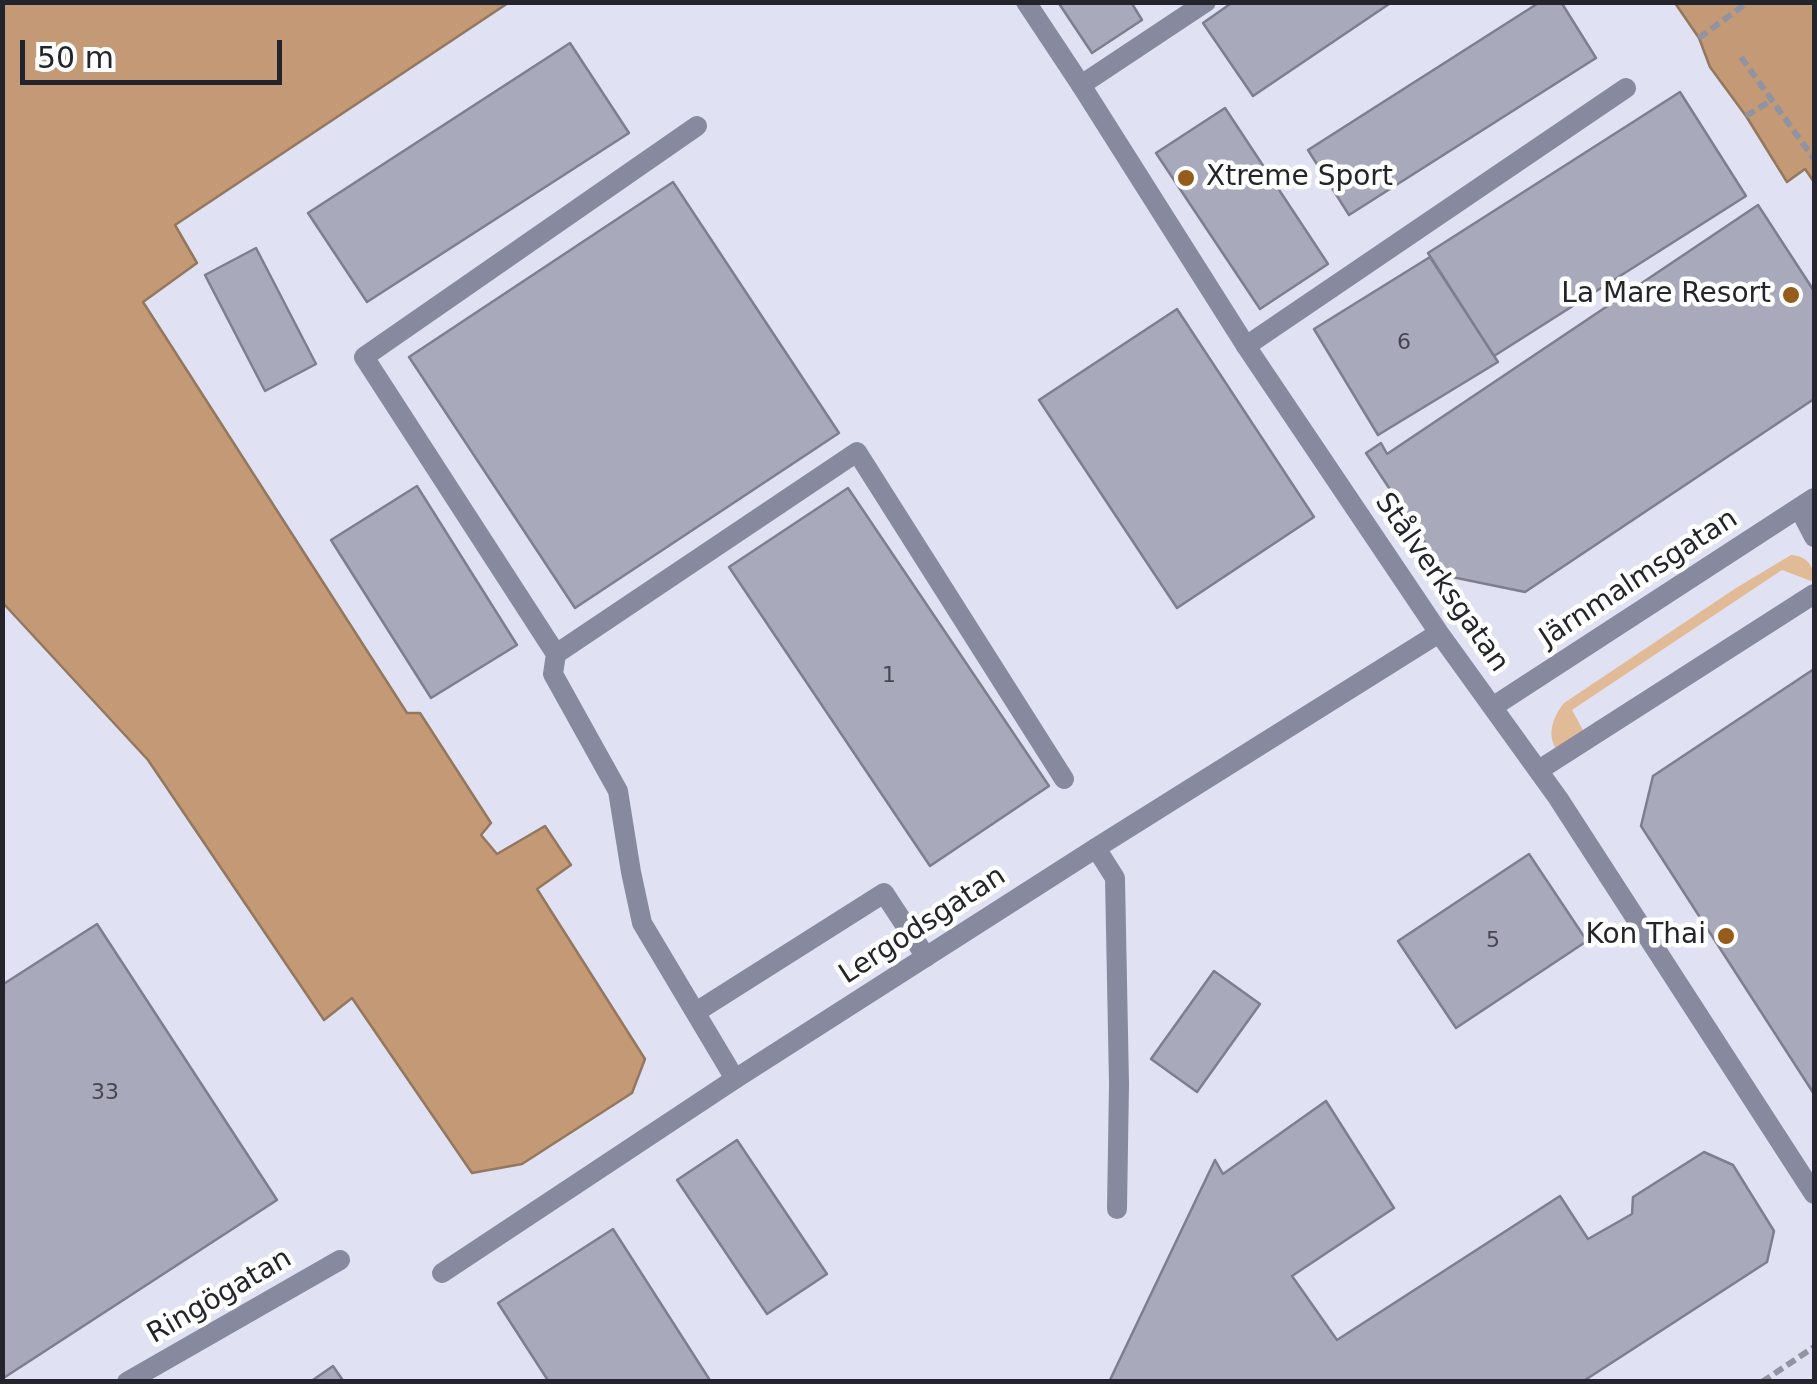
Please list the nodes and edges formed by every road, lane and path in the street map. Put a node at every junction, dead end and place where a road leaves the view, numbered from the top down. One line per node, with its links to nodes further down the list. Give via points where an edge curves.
1 (1026, 2): 6 (street, Stålverksgatan)
2 (1206, 2): 6 (street)
3 (1748, 2): 4 (path)
4 (1699, 38)
5 (1741, 57): 8 (path)
6 (1081, 85): 12 (street, Stålverksgatan)
7 (1626, 88): 12 (street)
8 (1772, 100): 9 (path); 11 (path)
9 (1746, 116)
10 (697, 126): 17 (street, via 364,357)
11 (1814, 160)
12 (1246, 346): 16 (street, Stålverksgatan)
13 (1806, 503): 14 (street); 18 (street, Järnmalmsgatan)
14 (1814, 537)
15 (1814, 594): 19 (street)
16 (1440, 633): 18 (street, Stålverksgatan); 21 (street, Lergodsgatan)
17 (556, 654): 20 (street, via 857,452); 23 (street, via 554,674 618,791 642,923)
18 (1494, 706): 19 (street, Stålverksgatan)
19 (1539, 770): 25 (street, Stålverksgatan)
20 (1064, 779)
21 (1096, 848): 22 (street, Lergodsgatan); 26 (street, via 1115,878)
22 (926, 958): 23 (street, via 884,894); 24 (street, Lergodsgatan)
23 (696, 1012): 24 (street)
24 (736, 1079): 28 (street, Lergodsgatan)
25 (1814, 1194)
26 (1117, 1209)
27 (340, 1260): 30 (street, Ringögatan)
28 (442, 1273)
29 (1814, 1347): 31 (path)
30 (127, 1382)
31 (1762, 1382)

